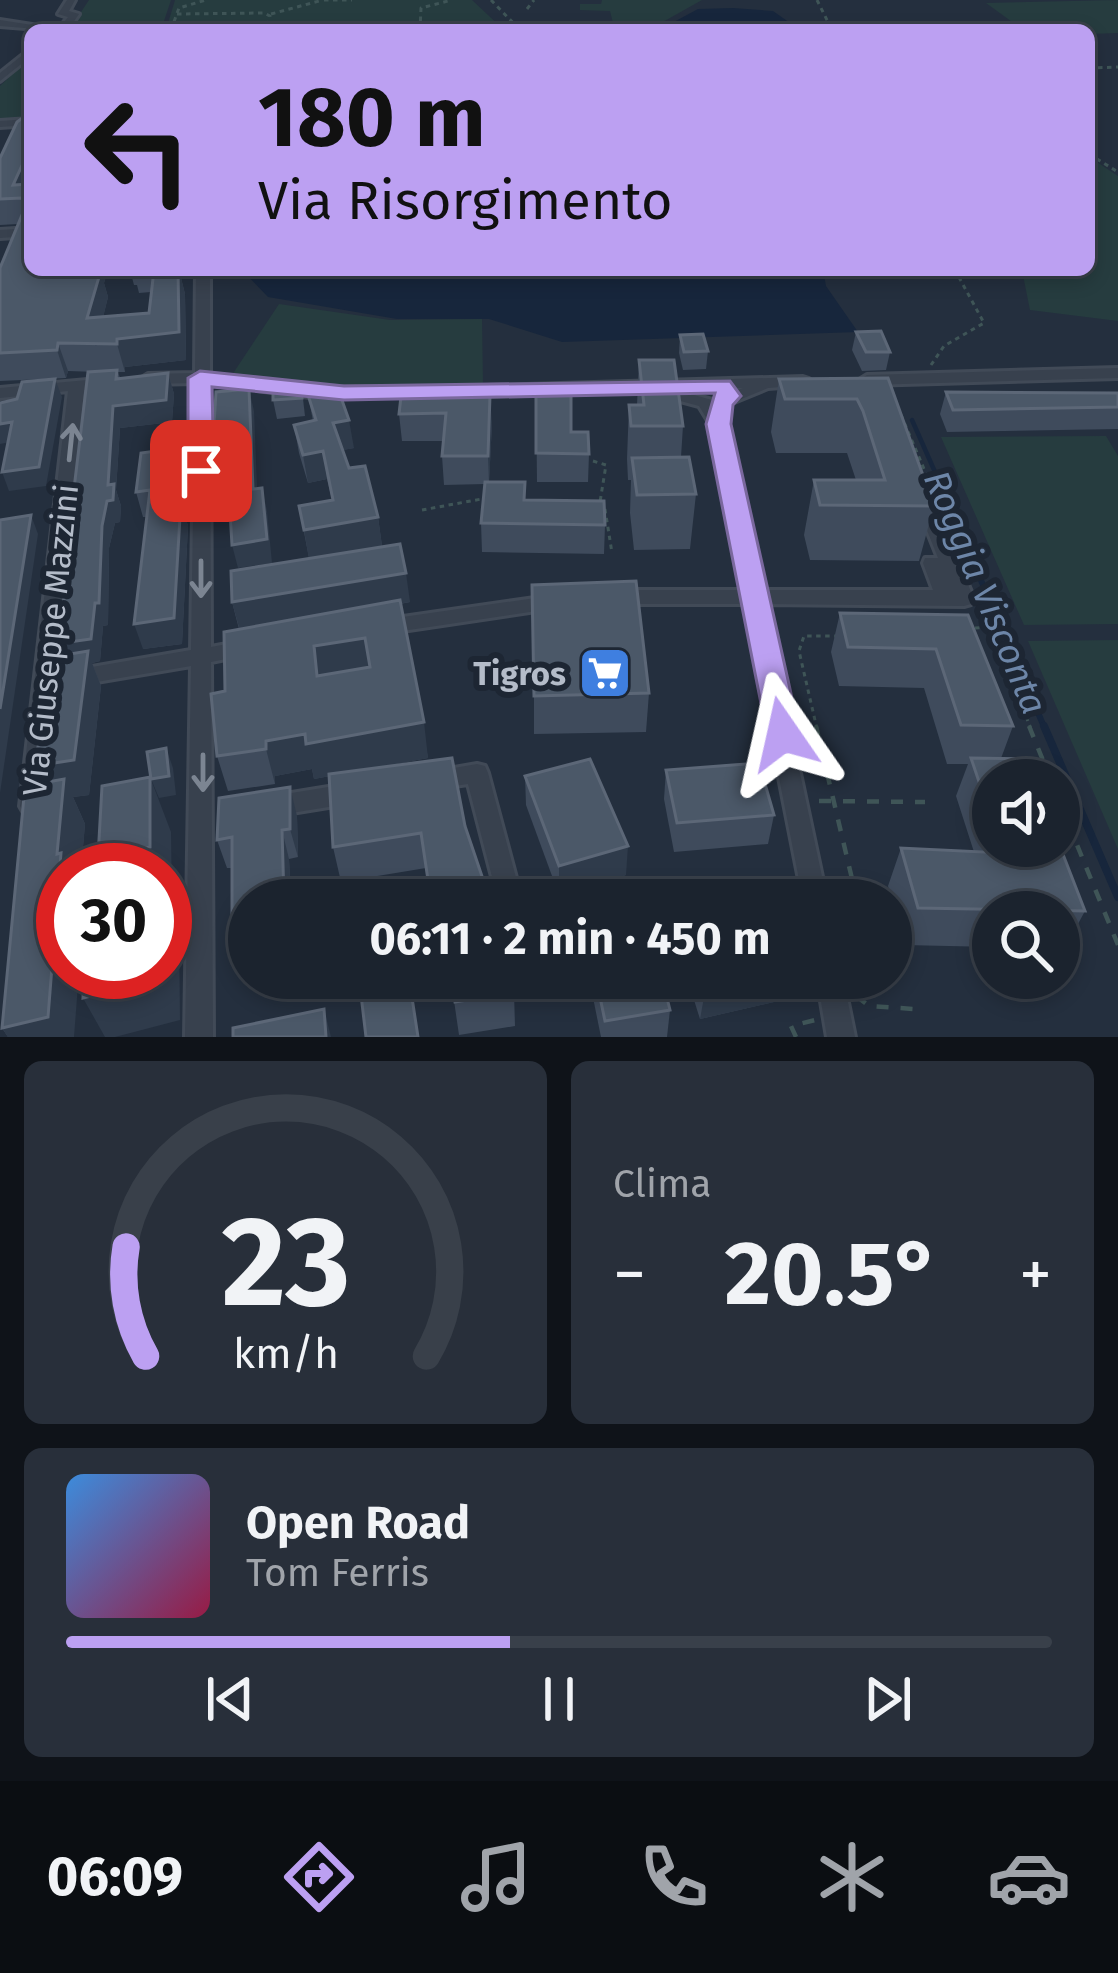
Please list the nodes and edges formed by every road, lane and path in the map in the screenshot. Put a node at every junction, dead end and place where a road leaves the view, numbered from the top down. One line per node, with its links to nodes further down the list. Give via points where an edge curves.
1 (71, 0): 11 (street)
2 (206, 0): 9 (path)
3 (323, 0): 4 (path); 10 (path)
4 (352, 0)
5 (452, 0): 14 (path, via 421,8)
6 (491, 0): 15 (path)
7 (534, 0): 8 (path)
8 (527, 8)
9 (177, 14): 10 (path); 12 (path)
10 (269, 14): 13 (path)
11 (67, 24)
12 (173, 24)
13 (268, 24)
14 (420, 24)
15 (514, 24)
16 (24, 57): 17 (street)
17 (0, 77)
18 (4, 123): 19 (street)
19 (0, 138)
20 (203, 276): 22 (street)
21 (958, 276): 23 (path, via 984,323 937,353)
22 (200, 378): 27 (street); 29 (street, via 344,393 640,387); 45 (street, one-way to 45)
23 (932, 378): 24 (street); 25 (street)
24 (1114, 379)
25 (856, 380)
26 (814, 382): 29 (street, via 773,383)
27 (77, 385): 28 (street); 46 (street, Via Giuseppe Mazzini, one-way to 27)
28 (0, 393)
29 (712, 400): 38 (street)
30 (593, 461): 34 (path, via 606,465 598,490)
31 (914, 475): 39 (street, via 964,599)
32 (487, 498): 35 (path)
33 (585, 509): 34 (path)
34 (605, 509): 36 (path)
35 (422, 510)
36 (613, 553)
37 (932, 563): 39 (street)
38 (758, 597): 39 (street); 42 (street, via 608,597); 47 (street)
39 (945, 597)
40 (991, 627): 41 (path)
41 (970, 629)
42 (363, 630)
43 (848, 636): 48 (path, via 804,636 800,651)
44 (271, 645): 45 (street)
45 (202, 656): 46 (street); 50 (street, one-way to 50)
46 (46, 683): 51 (street, Via Giuseppe Mazzini)
47 (796, 800): 48 (path); 54 (street)
48 (836, 801): 49 (path); 55 (path)
49 (925, 802)
50 (226, 813): 53 (street, via 477,773); 61 (street)
51 (30, 825)
52 (1080, 852): 56 (path)
53 (505, 879)
54 (811, 879)
55 (853, 879)
56 (1118, 945)
57 (832, 999): 60 (street)
58 (860, 999): 59 (path)
59 (914, 1010)
60 (834, 1031): 62 (path, via 814,1022 791,1026)
61 (200, 1037)
62 (796, 1037)

